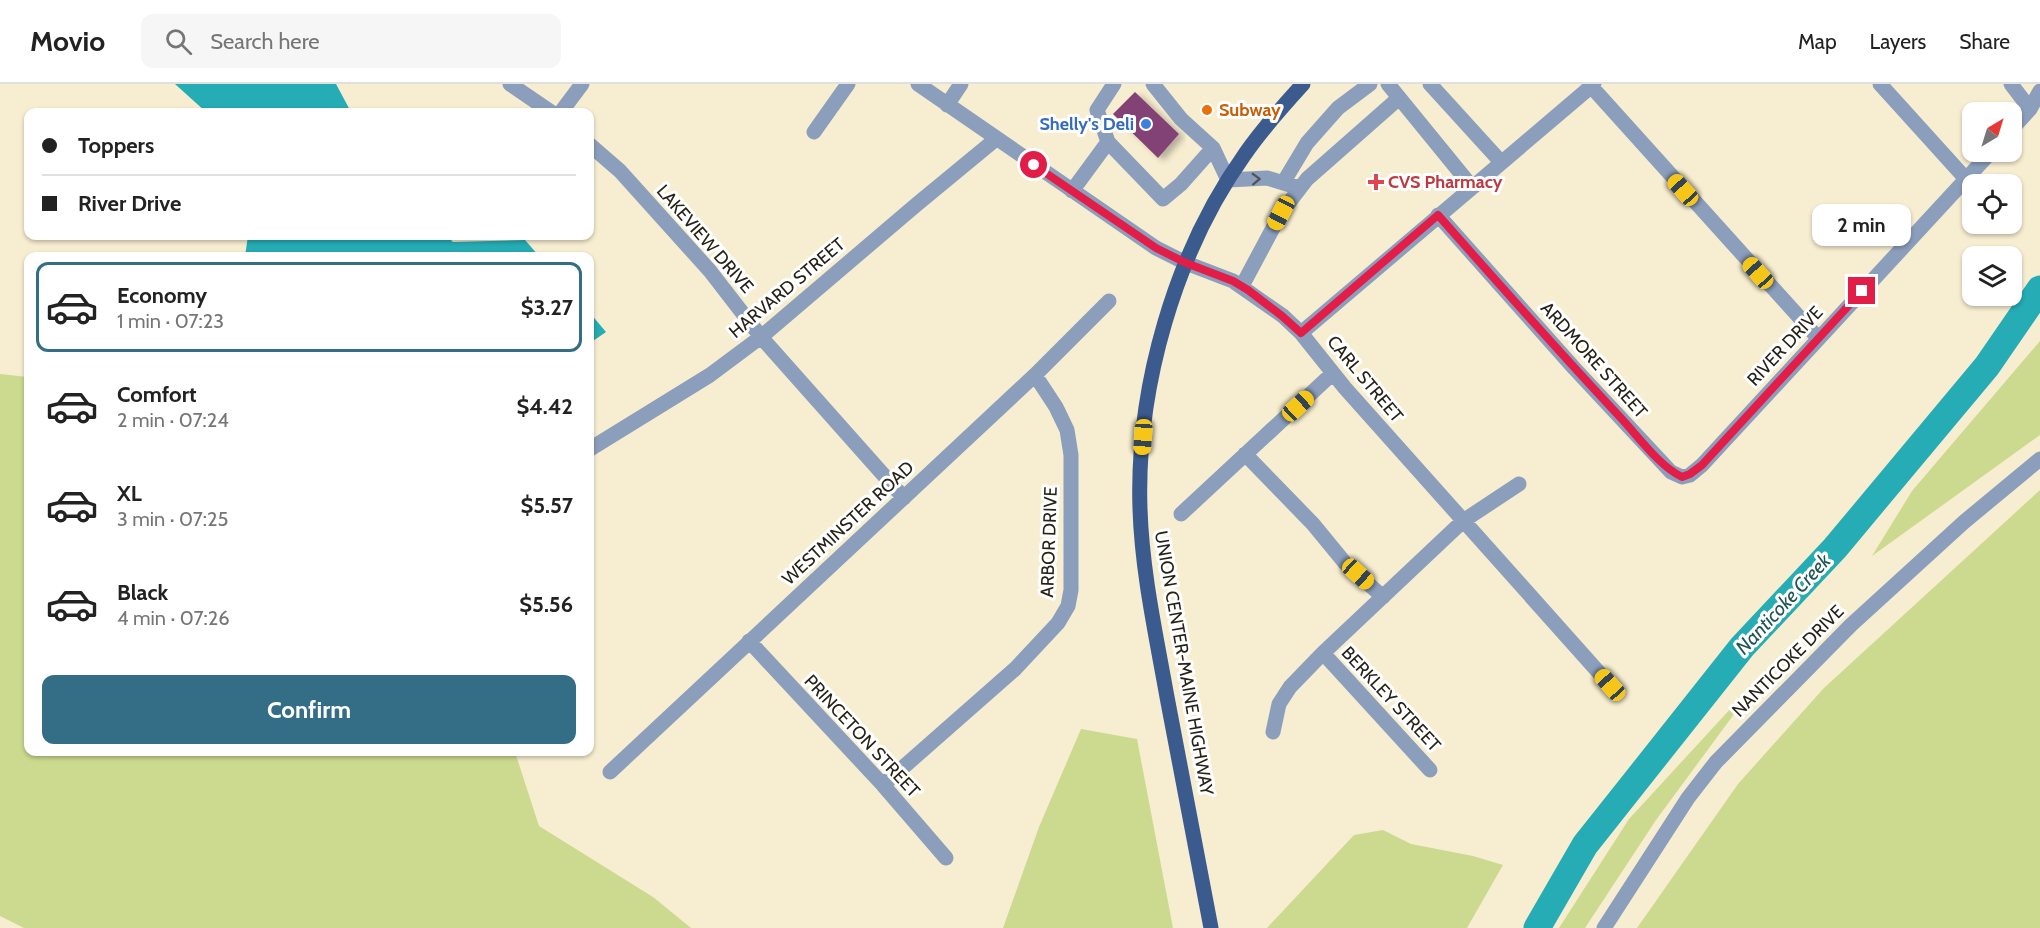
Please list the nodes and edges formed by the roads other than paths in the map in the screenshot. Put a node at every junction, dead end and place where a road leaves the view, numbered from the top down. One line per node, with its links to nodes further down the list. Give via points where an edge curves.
1 (510, 84): 18 (street)
2 (582, 84): 19 (street)
3 (848, 84): 22 (street)
4 (918, 84): 17 (street, CARL STREET)
5 (961, 84): 17 (street)
6 (1114, 84): 24 (street, via 1097,110)
7 (1153, 84): 26 (street, via 1181,119)
8 (1303, 84): 31 (main road, UNION CENTER-MAINE HIGHWAY, via 1245,153)
9 (1370, 84): 33 (street, via 1338,108 1307,143)
10 (1388, 84): 16 (street)
11 (1430, 84): 27 (street)
12 (1880, 84): 29 (street)
13 (2011, 84): 20 (street)
14 (1591, 85): 27 (street); 43 (street)
15 (2040, 91): 20 (street)
16 (1399, 98): 34 (street); 35 (street)
17 (947, 105): 23 (street, CARL STREET)
18 (545, 108)
19 (564, 108)
20 (2030, 109): 21 (street)
21 (2022, 118)
22 (814, 132)
23 (996, 140): 36 (street, CARL STREET); 42 (street, HARVARD STREET)
24 (1108, 142): 26 (street, via 1163,200); 36 (street)
25 (594, 148): 42 (street, LAKEVIEW DRIVE, via 620,171 702,263)
26 (1213, 148): 31 (street)
27 (1501, 162): 34 (street)
28 (1981, 162): 30 (street, RIVER DRIVE)
29 (1962, 174)
30 (1970, 174)
31 (1228, 180): 33 (street, one-way to 33, via 1267,178); 38 (main road, UNION CENTER-MAINE HIGHWAY)
32 (1962, 182): 43 (street, RIVER DRIVE)
33 (1283, 183): 35 (street)
34 (1473, 187): 37 (street)
35 (1300, 189): 39 (street, via 1281,213)
36 (1072, 191): 38 (street, CARL STREET, via 1156,248)
37 (1438, 215): 41 (street); 46 (street, ARDMORE STREET, via 1671,472 1682,477 1690,474)
38 (1186, 263): 39 (street, CARL STREET); 63 (main road, UNION CENTER-MAINE HIGHWAY, via 1154,368 1144,421 1140,508 1153,619)
39 (1242, 286): 41 (street, CARL STREET)
40 (1108, 301): 45 (street, WESTMINSTER ROAD)
41 (1301, 333): 44 (street, CARL STREET)
42 (762, 337): 47 (street, HARVARD STREET, via 710,375); 51 (street, LAKEVIEW DRIVE)
43 (1818, 339): 46 (street, RIVER DRIVE)
44 (1333, 373): 48 (street); 53 (street, CARL STREET)
45 (1035, 375): 51 (street, WESTMINSTER ROAD); 61 (street, ARBOR DRIVE, via 1067,430 1071,477 1068,606 1058,623 1015,669)
46 (1730, 435)
47 (594, 447)
48 (1245, 454): 52 (street); 54 (street, via 1345,563)
49 (2040, 459): 64 (street, NANTICOKE DRIVE, via 1859,617 1716,762 1688,798)
50 (1519, 484): 53 (street)
51 (904, 498): 55 (street, WESTMINSTER ROAD)
52 (1181, 514)
53 (1463, 521): 54 (street); 57 (street, CARL STREET)
54 (1383, 597): 56 (street)
55 (749, 641): 60 (street, WESTMINSTER ROAD); 61 (street, PRINCETON STREET)
56 (1323, 653): 58 (street, via 1279,704); 59 (street, BERKLEY STREET)
57 (1610, 685)
58 (1274, 732)
59 (1430, 770)
60 (610, 772)
61 (883, 784): 62 (street, PRINCETON STREET)
62 (946, 858)
63 (1211, 928)
64 (1604, 928)

